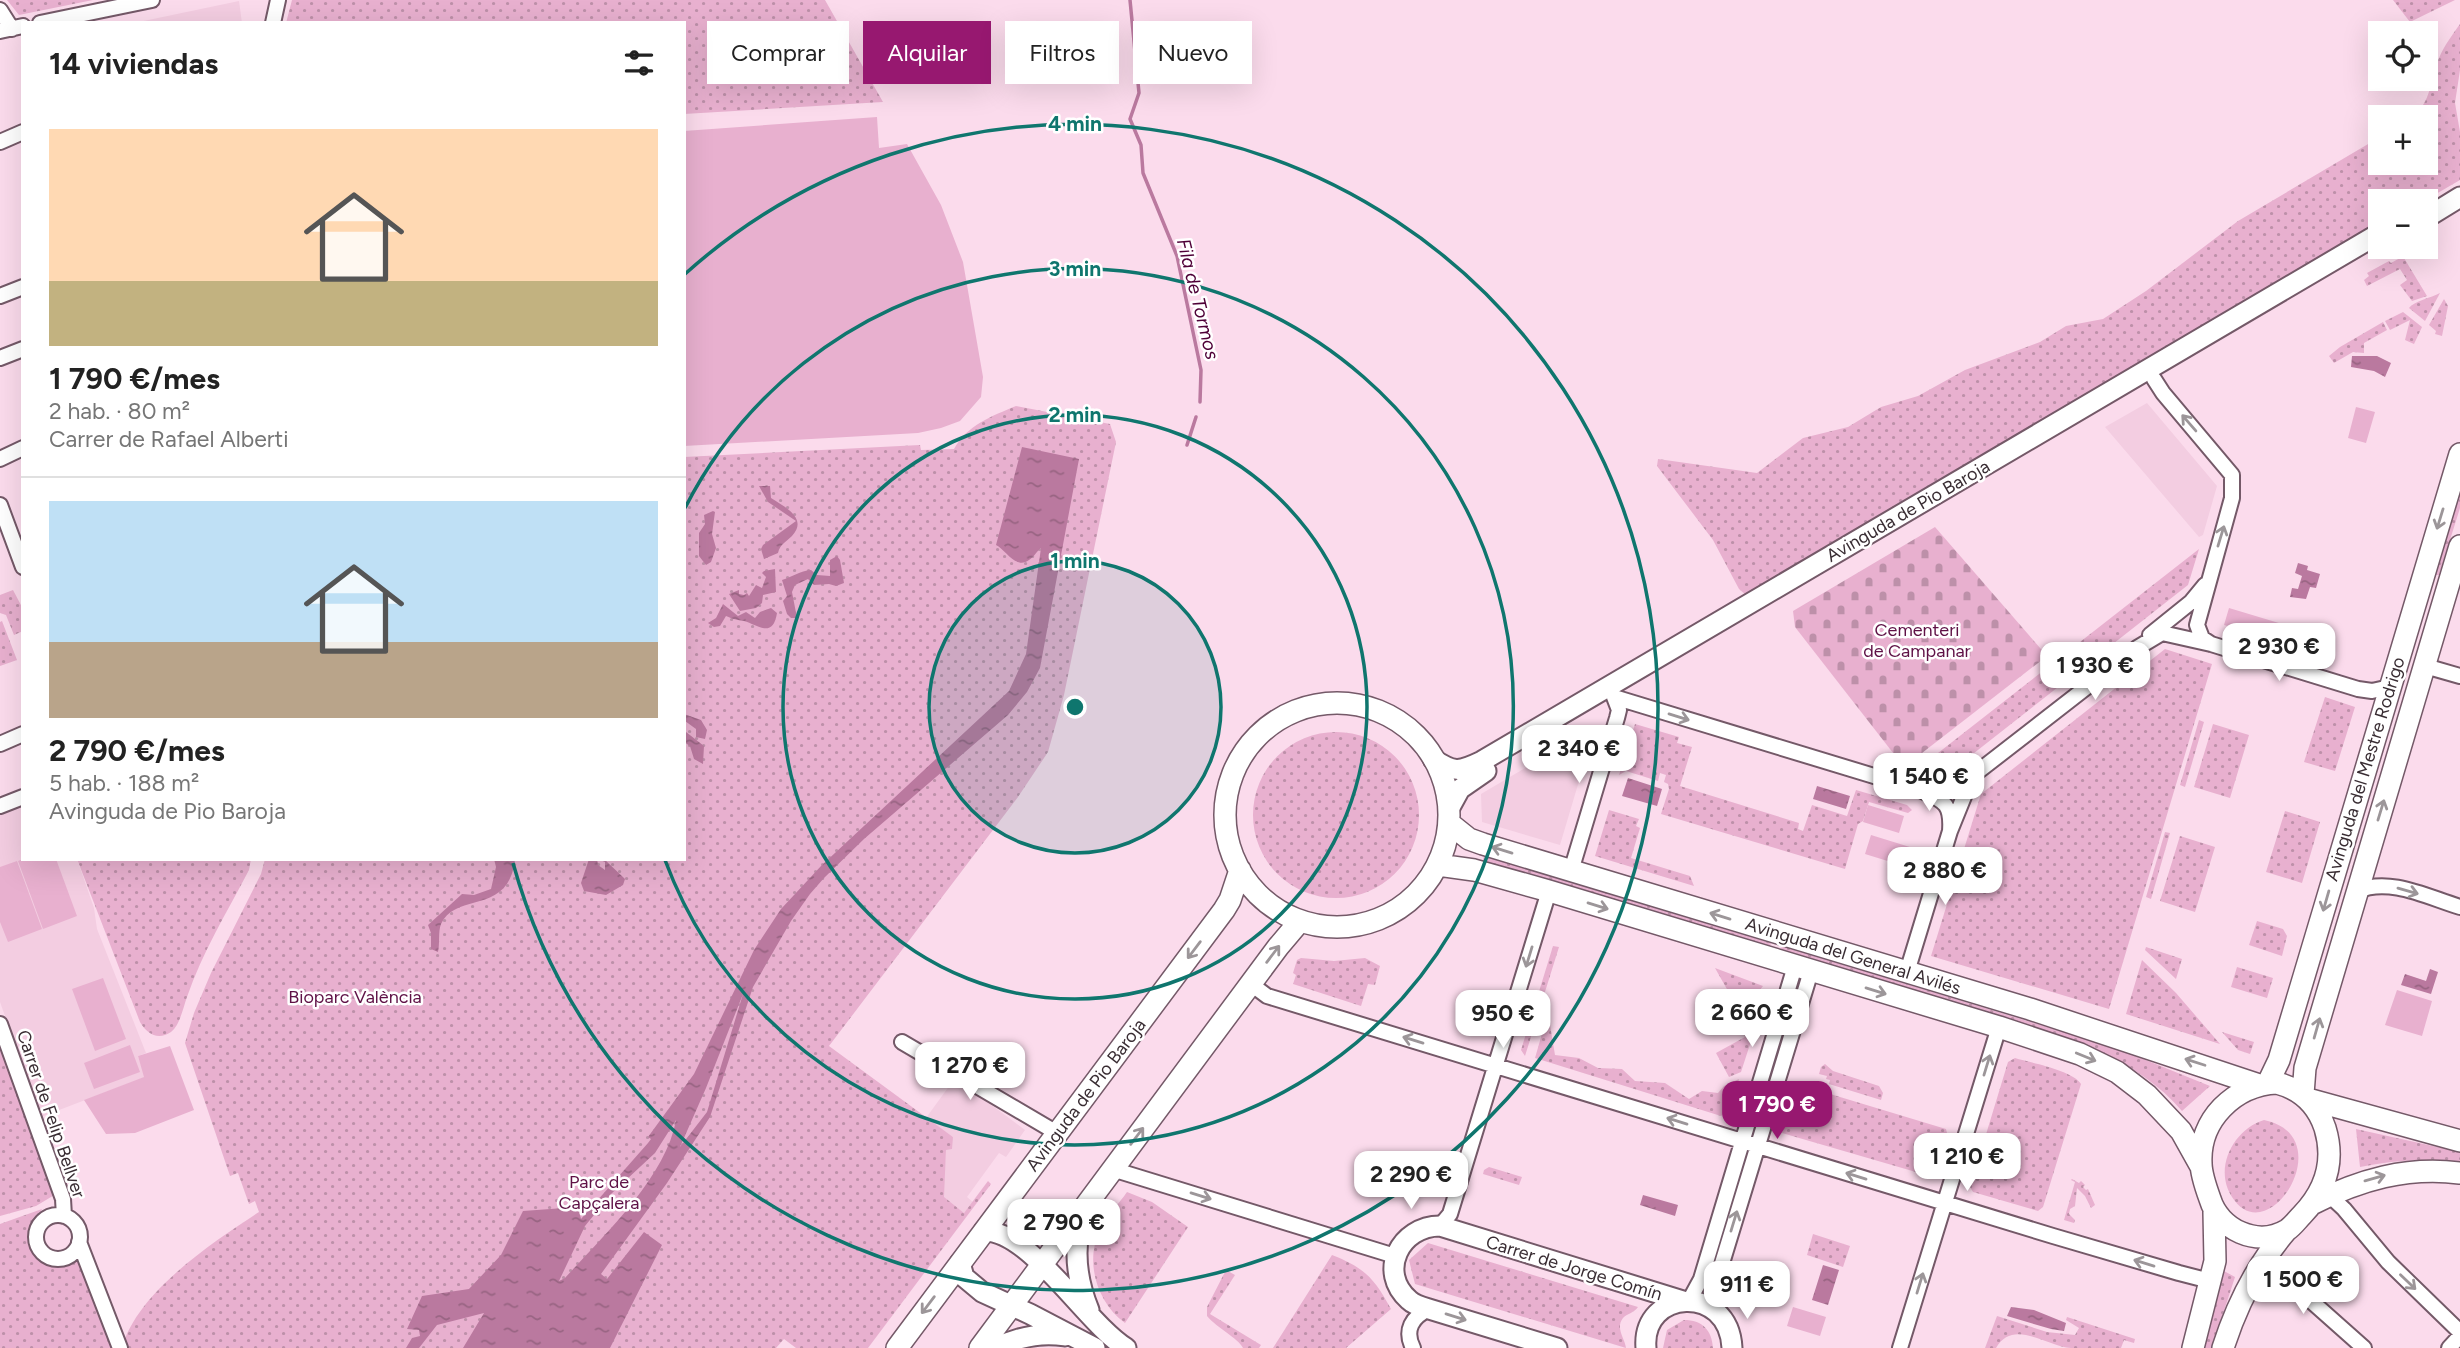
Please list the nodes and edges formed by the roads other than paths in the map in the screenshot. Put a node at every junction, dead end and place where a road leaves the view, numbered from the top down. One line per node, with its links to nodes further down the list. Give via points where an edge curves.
1 (152, 0): 4 (street)
2 (278, 0): 5 (street)
3 (0, 10): 6 (street)
4 (50, 21)
5 (273, 21)
6 (11, 29)
7 (21, 133): 8 (street)
8 (0, 142)
9 (2460, 186): 11 (main road)
10 (2460, 197): 12 (main road)
11 (2438, 199)
12 (2438, 211)
13 (2368, 240): 37 (main road, Avinguda de Pio Baroja, via 1482,761 1454,770)
14 (2368, 252): 19 (main road, Avinguda de Pio Baroja)
15 (21, 288): 16 (street)
16 (0, 296)
17 (21, 350): 18 (street)
18 (0, 358)
19 (2154, 379): 26 (street, one-way to 19, via 2234,491 2232,475); 33 (main road, Avinguda de Pio Baroja)
20 (21, 449): 22 (street)
21 (2460, 454): 31 (main road, Avinguda del Mestre Rodrigo, one-way to 31)
22 (0, 459)
23 (0, 505): 25 (street)
24 (2460, 546): 29 (main road, Avinguda del Mestre Rodrigo)
25 (21, 562)
26 (2208, 581): 27 (street, via 2197,625); 28 (street)
27 (2211, 645): 28 (street, via 2162,634); 32 (street)
28 (2137, 648): 38 (street)
29 (2425, 666): 30 (street); 48 (main road, Avinguda del Mestre Rodrigo, one-way to 29)
30 (2460, 676)
31 (2390, 687): 32 (street); 34 (main road, Avinguda del Mestre Rodrigo)
32 (2358, 689): 34 (street)
33 (1614, 697): 39 (street, one-way to 39); 42 (main road, Avinguda de Pio Baroja, via 1469,781 1452,799); 46 (street, via 1619,710)
34 (2382, 714): 58 (main road, Avinguda del Mestre Rodrigo, one-way to 58, via 2279,1060)
35 (21, 735): 36 (street)
36 (0, 744)
37 (1433, 759): 42 (main road, via 1444,783); 45 (main road, via 1406,727 1360,706 1325,704 1277,720 1252,742 1228,788 1226,830)
38 (1980, 770): 39 (street, via 1948,789); 43 (street)
39 (1920, 790): 43 (street, via 1945,803 1951,815)
40 (21, 798): 41 (street)
41 (0, 806)
42 (1449, 816): 44 (main road); 46 (main road, Avinguda del General Avilés, one-way to 42, via 1469,839)
43 (1950, 831): 52 (street)
44 (1438, 865): 47 (main road, Avinguda del General Avilés); 50 (main road, via 1413,897 1380,919 1348,927)
45 (1240, 870): 50 (main road, via 1268,904); 60 (main road, Avinguda de Pio Baroja, one-way to 60, via 1225,909)
46 (1571, 871): 52 (main road, Avinguda del General Avilés, one-way to 46)
47 (1549, 891): 51 (main road, Avinguda del General Avilés, one-way to 51); 57 (street, one-way to 57)
48 (2357, 891): 49 (street, one-way to 49, via 2387,885); 59 (main road, Avinguda del Mestre Rodrigo, one-way to 48, via 2305,1068)
49 (2460, 907)
50 (1300, 921): 53 (main road, one-way to 50)
51 (1803, 969): 55 (main road, Avinguda del General Avilés, one-way to 55); 62 (street); 63 (street)
52 (1907, 972): 58 (main road, Avinguda del General Avilés, one-way to 52)
53 (1251, 984): 57 (street, one-way to 53, via 1267,996); 65 (main road, one-way to 53)
54 (0, 1024): 71 (street, Carrer de Felip Bellver, via 63,1199)
55 (1999, 1027): 64 (main road, Avinguda del General Avilés, one-way to 64, via 2080,1054 2117,1072 2166,1114); 69 (street, one-way to 55)
56 (902, 1042): 60 (street)
57 (1496, 1066): 62 (street, one-way to 57); 72 (street, via 1450,1214)
58 (2264, 1084): 59 (main road, via 2283,1084); 64 (main road, via 2229,1101 2211,1120 2204,1133)
59 (2305, 1097): 61 (main road); 68 (main road, via 2322,1121 2330,1155)
60 (1057, 1133): 73 (main road, Avinguda de Pio Baroja)
61 (2459, 1136)
62 (1743, 1141): 63 (street); 81 (street, via 1701,1279)
63 (1757, 1146): 69 (street, one-way to 63); 84 (street, one-way to 63, via 1716,1283)
64 (2200, 1165): 70 (main road)
65 (1112, 1169): 67 (main road); 76 (street, one-way to 76)
66 (2460, 1173): 68 (main road, one-way to 66, via 2387,1175 2435,1170)
67 (1090, 1198): 79 (main road); 85 (main road, via 1080,1229 1076,1266)
68 (2320, 1200): 74 (main road); 86 (street, one-way to 86, via 2344,1209 2388,1262)
69 (1945, 1202): 80 (street, one-way to 69); 97 (street, one-way to 69)
70 (2214, 1212): 74 (main road, via 2225,1224 2251,1236); 80 (main road, via 2215,1261)
71 (64, 1216): 75 (street, via 76,1225); 75 (street, via 49,1216 40,1223 35,1238 39,1249 51,1258 64,1258)
72 (1440, 1226): 76 (main road, via 1418,1230); 81 (main road, Carrer de Jorge Comín)
73 (984, 1231): 78 (main road, Avinguda de Pio Baroja); 79 (main road, via 1004,1235)
74 (2286, 1231): 77 (main road)
75 (79, 1242): 88 (street)
76 (1395, 1256): 83 (main road, via 1395,1279 1401,1291)
77 (2264, 1259): 99 (main road, via 2245,1289); 100 (street)
78 (960, 1263): 82 (main road, via 969,1283); 89 (main road, Avinguda de Pio Baroja, one-way to 89)
79 (1041, 1263): 82 (main road); 85 (main road)
80 (2210, 1280): 98 (main road)
81 (1686, 1301): 84 (main road, Carrer de Jorge Comín); 95 (main road, via 1654,1318 1647,1330)
82 (1010, 1306): 87 (main road); 90 (main road)
83 (1429, 1309): 93 (street, via 1411,1324 1408,1332); 94 (main road, one-way to 94)
84 (1716, 1311): 96 (main road, via 1726,1323)
85 (1093, 1321): 92 (main road)
86 (2460, 1334): 101 (street)
87 (1087, 1343): 91 (main road, via 1052,1334 1020,1338)
88 (120, 1348)
89 (897, 1348)
90 (979, 1348)
91 (996, 1348)
92 (1126, 1348)
93 (1413, 1348)
94 (1557, 1348)
95 (1646, 1348)
96 (1732, 1348)
97 (1900, 1348)
98 (2193, 1348)
99 (2223, 1348)
100 (2364, 1348)
101 (2449, 1348)

